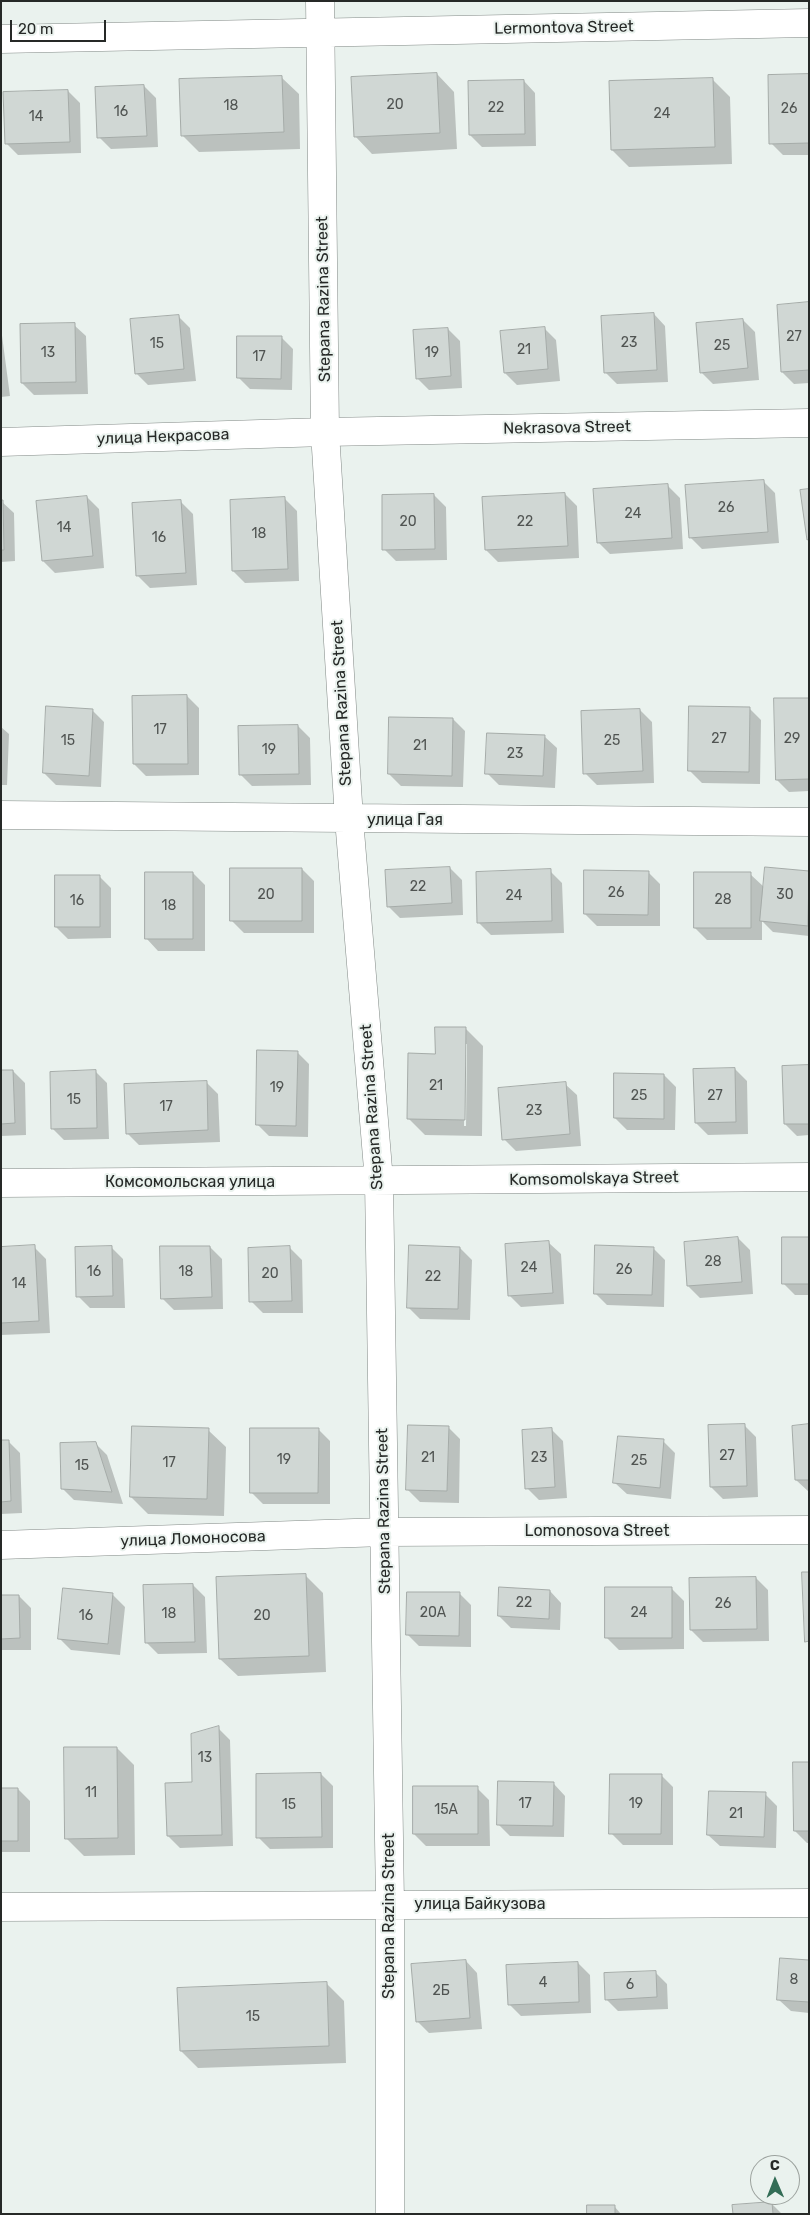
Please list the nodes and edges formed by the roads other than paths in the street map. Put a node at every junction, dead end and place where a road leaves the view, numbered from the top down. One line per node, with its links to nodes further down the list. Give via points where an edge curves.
1 (320, 1): 3 (street, Stepana Razina Street)
2 (809, 22): 3 (street, Lermontova Street)
3 (320, 34): 4 (street, Lermontova Street); 6 (street, Stepana Razina Street)
4 (1, 39)
5 (809, 423): 6 (street, Nekrasova Street)
6 (325, 432): 7 (street, улица Некрасова); 9 (street, Stepana Razina Street)
7 (1, 442)
8 (1, 815): 9 (street, улица Гая)
9 (349, 819): 10 (street, улица Гая); 12 (street, Stepana Razina Street)
10 (809, 822)
11 (809, 1176): 12 (street, Komsomolskaya Street)
12 (379, 1181): 13 (street, Комсомольская улица); 15 (street, Stepana Razina Street)
13 (1, 1182)
14 (809, 1530): 15 (street, Lomonosova Street)
15 (384, 1532): 16 (street, улица Ломоносова); 18 (street, Stepana Razina Street)
16 (1, 1545)
17 (809, 1903): 18 (street, улица Байкузова)
18 (390, 1904): 19 (street, улица Байкузова); 20 (street, Stepana Razina Street)
19 (1, 1906)
20 (390, 2214)

